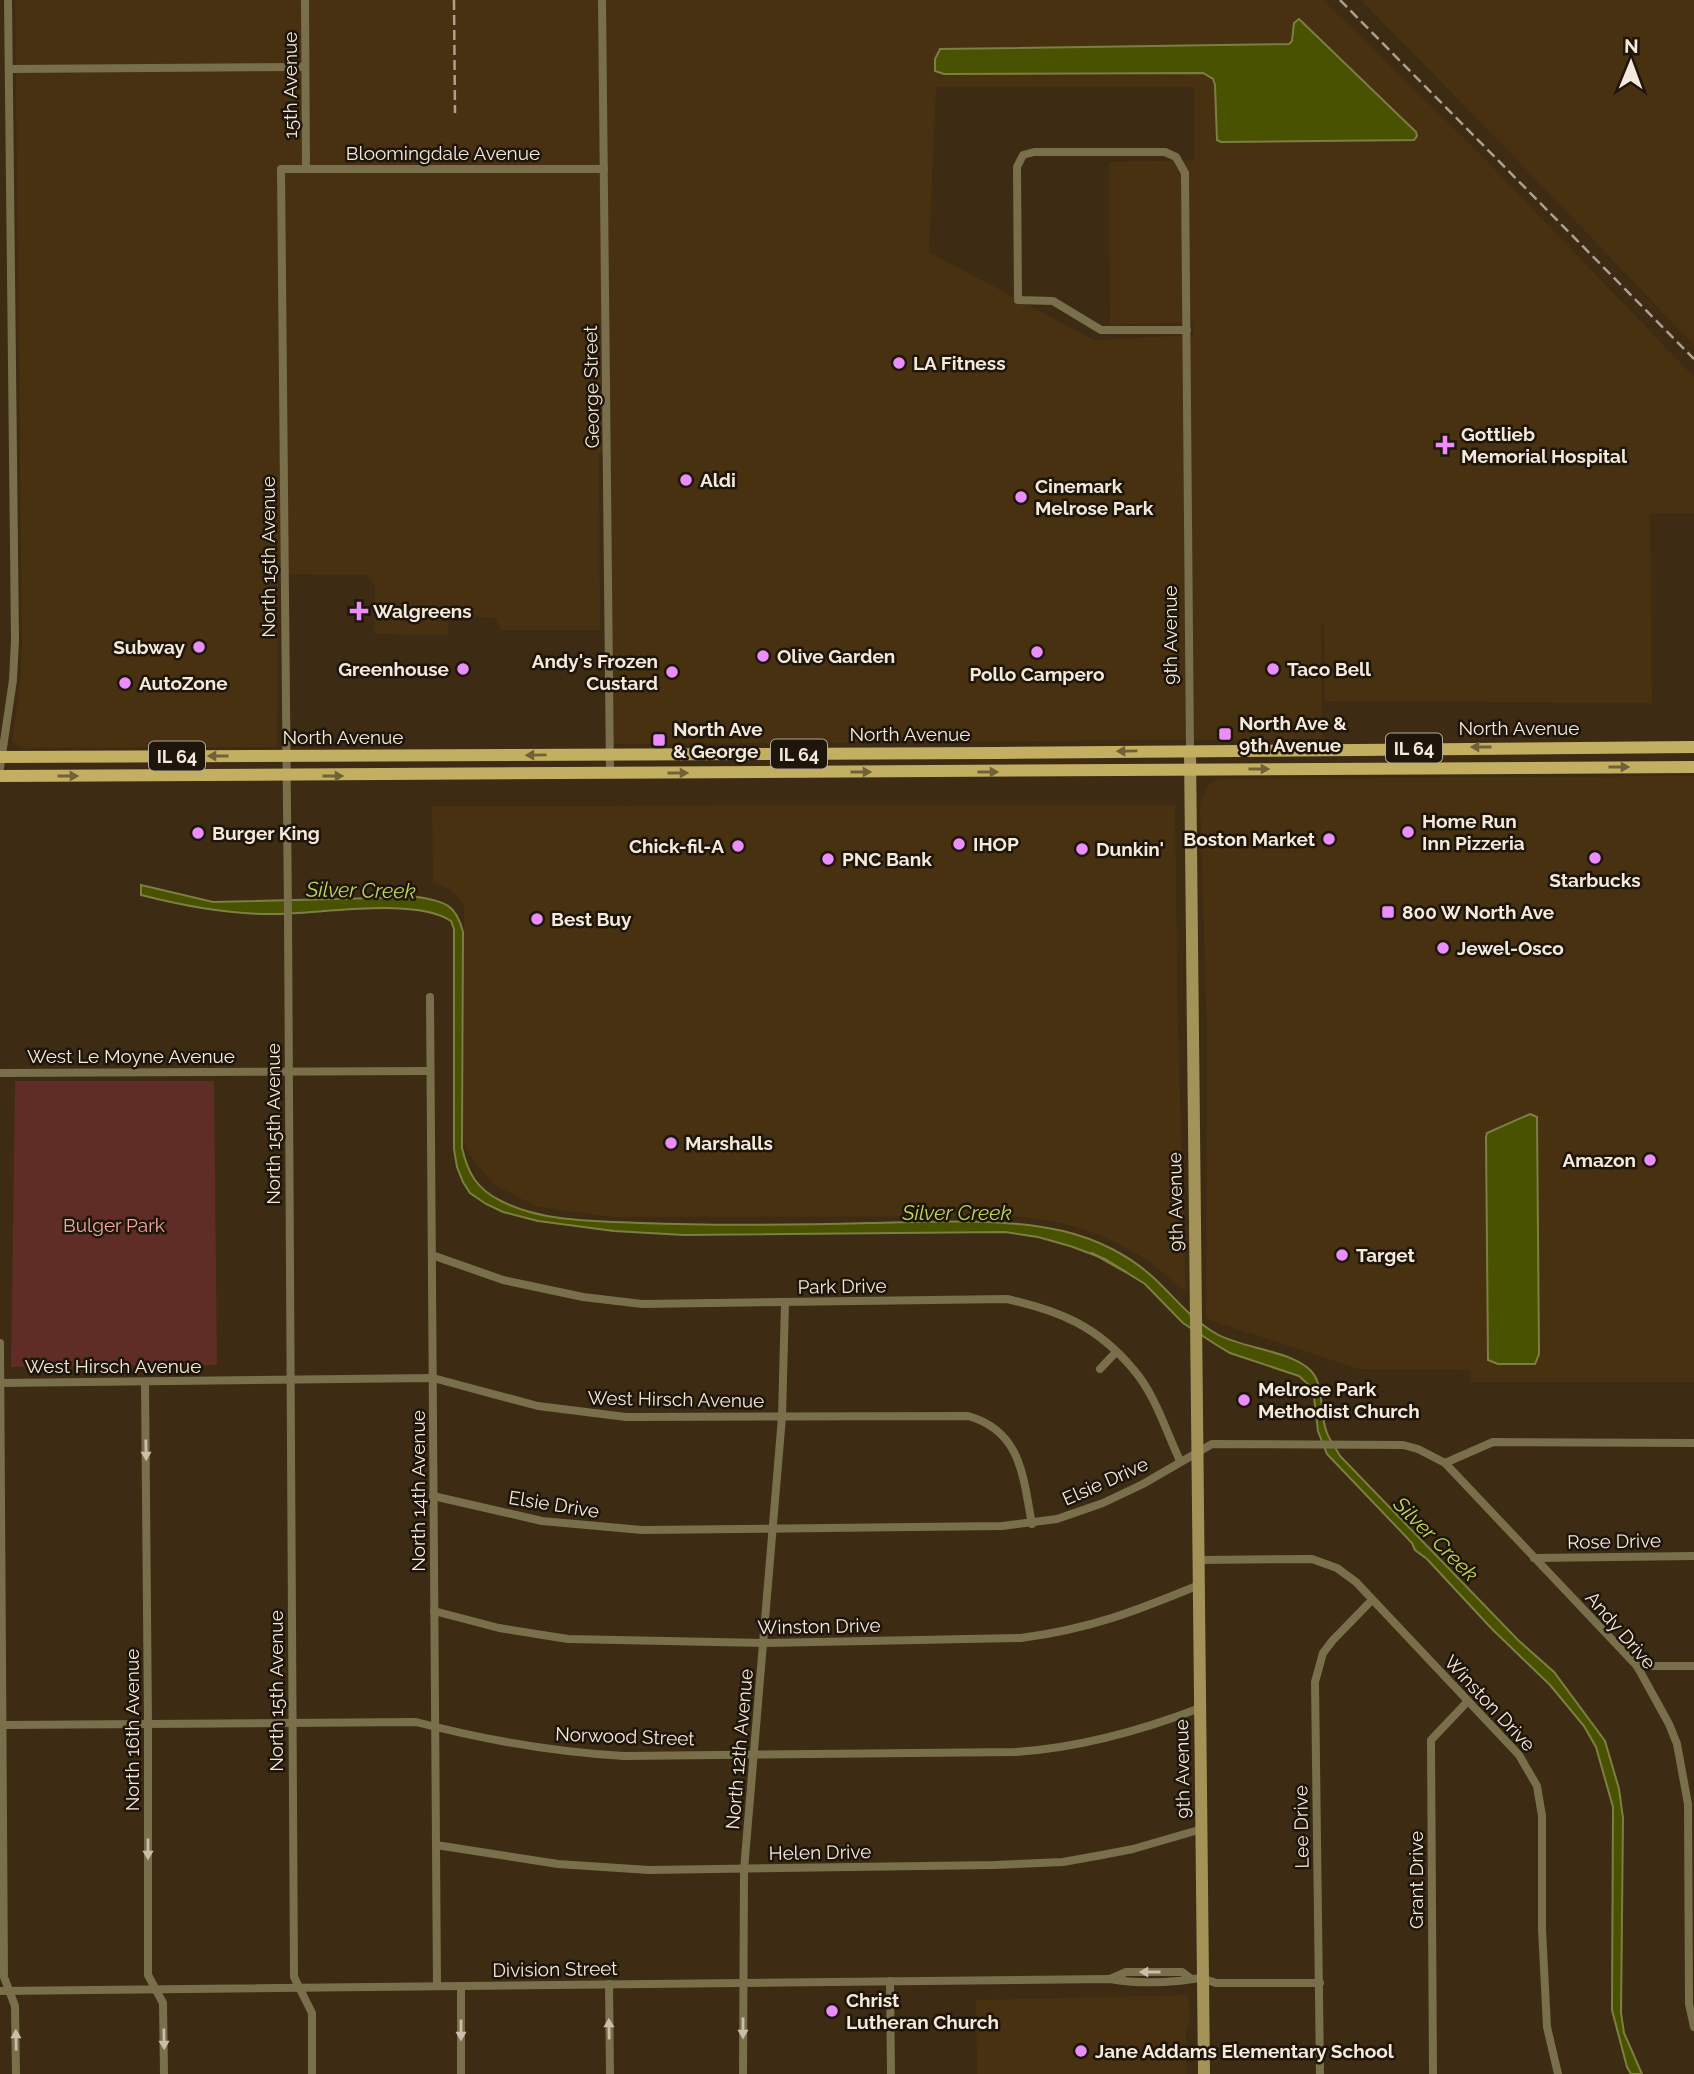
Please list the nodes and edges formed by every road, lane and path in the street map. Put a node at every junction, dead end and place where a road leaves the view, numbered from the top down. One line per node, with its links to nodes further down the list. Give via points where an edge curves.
1 (8, 0): 5 (street)
2 (304, 0): 4 (street, 15th Avenue)
3 (602, 0): 8 (street, George Street)
4 (305, 67): 5 (street); 7 (street, 15th Avenue)
5 (9, 69): 10 (street)
6 (281, 169): 7 (street, Bloomingdale Avenue); 15 (street, North 15th Avenue)
7 (306, 169): 8 (street, Bloomingdale Avenue)
8 (604, 169): 14 (street, George Street)
9 (0, 174): 10 (street)
10 (10, 174): 16 (street, via 15,640)
11 (1187, 330): 11 (street, 9th Avenue, via 1185,173 1176,157 1165,152 1023,155 1017,167 1018,300 1053,301 1101,330); 13 (street, 9th Avenue)
12 (1694, 747): 13 (main road, North Avenue / IL 64, one-way to 13)
13 (1190, 751): 14 (main road, North Avenue / IL 64, one-way to 14); 18 (street, 9th Avenue)
14 (610, 755): 15 (main road, North Avenue / IL 64, one-way to 15); 19 (street, George Street)
15 (286, 756): 16 (main road, North Avenue / IL 64, one-way to 16); 21 (street, North 15th Avenue)
16 (0, 761)
17 (1694, 767): 18 (main road, North Avenue / IL 64, one-way to 17)
18 (1190, 770): 19 (main road, North Avenue / IL 64, one-way to 18); 37 (street, 9th Avenue)
19 (610, 774): 21 (main road, North Avenue / IL 64, one-way to 19)
20 (0, 776): 21 (main road, North Avenue / IL 64, one-way to 21)
21 (286, 776): 23 (street, North 15th Avenue)
22 (430, 997): 24 (street, North 14th Avenue)
23 (289, 1071): 24 (street, West Le Moyne Avenue); 25 (street, West Le Moyne Avenue); 32 (street, North 15th Avenue)
24 (430, 1071): 26 (street, North 14th Avenue)
25 (0, 1073)
26 (432, 1255): 27 (street, Park Drive, via 503,1280 583,1297 642,1304); 31 (street, North 14th Avenue)
27 (785, 1303): 29 (street, Park Drive, via 1007,1299 1070,1317); 35 (street, North 12th Avenue)
28 (0, 1343): 33 (street)
29 (1116, 1352): 30 (street); 38 (street, Park Drive, via 1150,1396)
30 (1100, 1369)
31 (433, 1378): 32 (street, West Hirsch Avenue); 35 (street, West Hirsch Avenue, via 503,1398 596,1415); 40 (street, North 14th Avenue)
32 (289, 1381): 34 (street, West Hirsch Avenue); 55 (street, North 15th Avenue)
33 (0, 1382): 34 (street, West Hirsch Avenue); 52 (street)
34 (145, 1382): 56 (street, North 16th Avenue, one-way to 56)
35 (782, 1417): 41 (street, West Hirsch Avenue, via 957,1415 983,1421 1013,1449); 42 (street, North 12th Avenue)
36 (1694, 1443): 39 (street, via 1493,1442)
37 (1198, 1450): 38 (street, Elsie Drive); 39 (street, Elsie Drive, via 1212,1444 1403,1445); 45 (street, 9th Avenue)
38 (1180, 1461): 41 (street, Elsie Drive, via 1103,1503)
39 (1445, 1463): 44 (street, Andy Drive)
40 (433, 1496): 42 (street, Elsie Drive, via 589,1527); 48 (street, North 14th Avenue)
41 (1032, 1524): 42 (street, Elsie Drive)
42 (774, 1529): 49 (street, North 12th Avenue)
43 (1694, 1556): 44 (street, Rose Drive)
44 (1534, 1558): 50 (street, Andy Drive)
45 (1199, 1560): 46 (street, 9th Avenue); 47 (street, Winston Drive, via 1312,1559 1337,1568)
46 (1199, 1585): 49 (street, Winston Drive, via 1112,1620 1053,1634); 54 (street, 9th Avenue)
47 (1372, 1600): 53 (street, Winston Drive); 66 (street, Lee Drive, via 1323,1653 1315,1682)
48 (434, 1611): 49 (street, Winston Drive, via 568,1639); 58 (street, North 14th Avenue)
49 (765, 1643): 59 (street, North 12th Avenue)
50 (1636, 1666): 51 (street); 73 (street, Andy Drive, via 1677,1744 1688,1804 1689,2004)
51 (1694, 1666)
52 (1, 1688): 57 (street)
53 (1468, 1701): 83 (street, Grant Drive, via 1431,1740); 84 (street, Winston Drive, via 1519,1755 1537,1786 1542,1816 1547,2027)
54 (1200, 1708): 59 (street, Norwood Street, via 1147,1728 1056,1749); 60 (street, 9th Avenue)
55 (293, 1723): 56 (street, Norwood Street); 58 (street, Norwood Street, via 416,1722); 70 (street, North 15th Avenue, via 294,1977)
56 (148, 1724): 57 (street, Norwood Street); 71 (street, North 16th Avenue, one-way to 71, via 148,1975)
57 (2, 1725): 72 (street)
58 (435, 1727): 59 (street, Norwood Street, via 586,1754); 61 (street, North 14th Avenue)
59 (754, 1755): 62 (street, North 12th Avenue)
60 (1202, 1829): 62 (street, Helen Drive, via 1133,1849 1063,1862); 63 (street, 9th Avenue)
61 (436, 1845): 62 (street, Helen Drive, via 595,1868); 68 (street, North 14th Avenue)
62 (744, 1870): 65 (street, North 12th Avenue)
63 (1196, 1978): 64 (street, Division Street); 66 (street, Division Street, via 1216,1983); 81 (street, 9th Avenue)
64 (890, 1981): 65 (street, Division Street); 80 (street)
65 (742, 1983): 67 (street, Division Street); 79 (street, North 12th Avenue, one-way to 79)
66 (1320, 1983): 82 (street, Lee Drive)
67 (609, 1984): 69 (street, Division Street); 78 (street, one-way to 67)
68 (437, 1986): 69 (street, Division Street); 70 (street, Division Street)
69 (461, 1986): 77 (street, one-way to 77)
70 (299, 1987): 71 (street, Division Street); 76 (street, North 15th Avenue, via 312,2012)
71 (155, 1989): 72 (street, Division Street); 75 (street, North 16th Avenue, one-way to 75, via 163,2003)
72 (5, 1991): 74 (street, one-way to 72, via 15,2006)
73 (1694, 2027)
74 (16, 2074)
75 (164, 2074)
76 (312, 2074)
77 (461, 2074)
78 (610, 2074)
79 (743, 2074)
80 (891, 2074)
81 (1204, 2074)
82 (1320, 2074)
83 (1433, 2074)
84 (1558, 2074)

